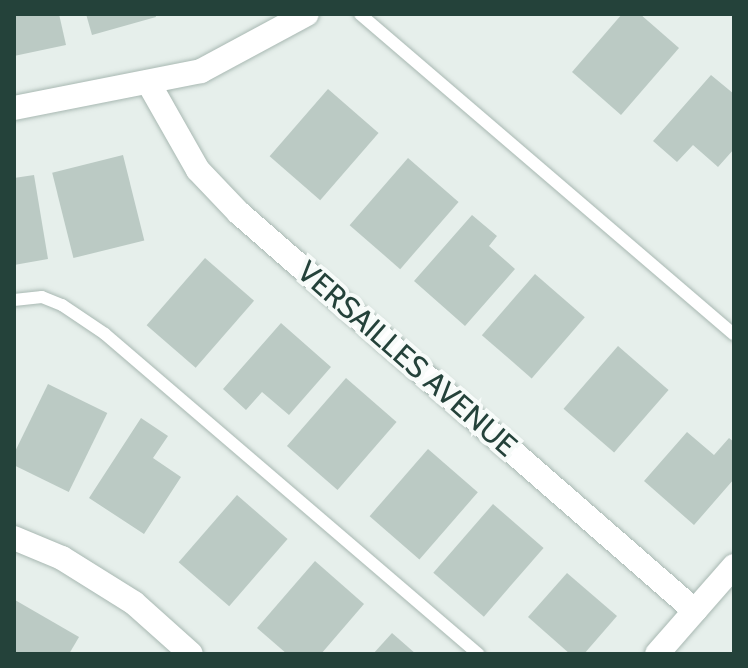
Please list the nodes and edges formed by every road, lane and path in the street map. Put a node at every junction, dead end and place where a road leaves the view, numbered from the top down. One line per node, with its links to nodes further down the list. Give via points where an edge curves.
1 (307, 14): 3 (street, via 201,71)
2 (360, 14): 6 (lane)
3 (148, 82): 4 (street); 9 (street, VERSAILLES AVENUE, via 198,170 239,213)
4 (14, 108)
5 (14, 300): 11 (lane, via 42,297 105,334)
6 (734, 334)
7 (14, 538): 10 (street, via 62,558 134,603)
8 (734, 566): 9 (street)
9 (695, 611): 12 (street)
10 (191, 654)
11 (479, 654)
12 (657, 654)

